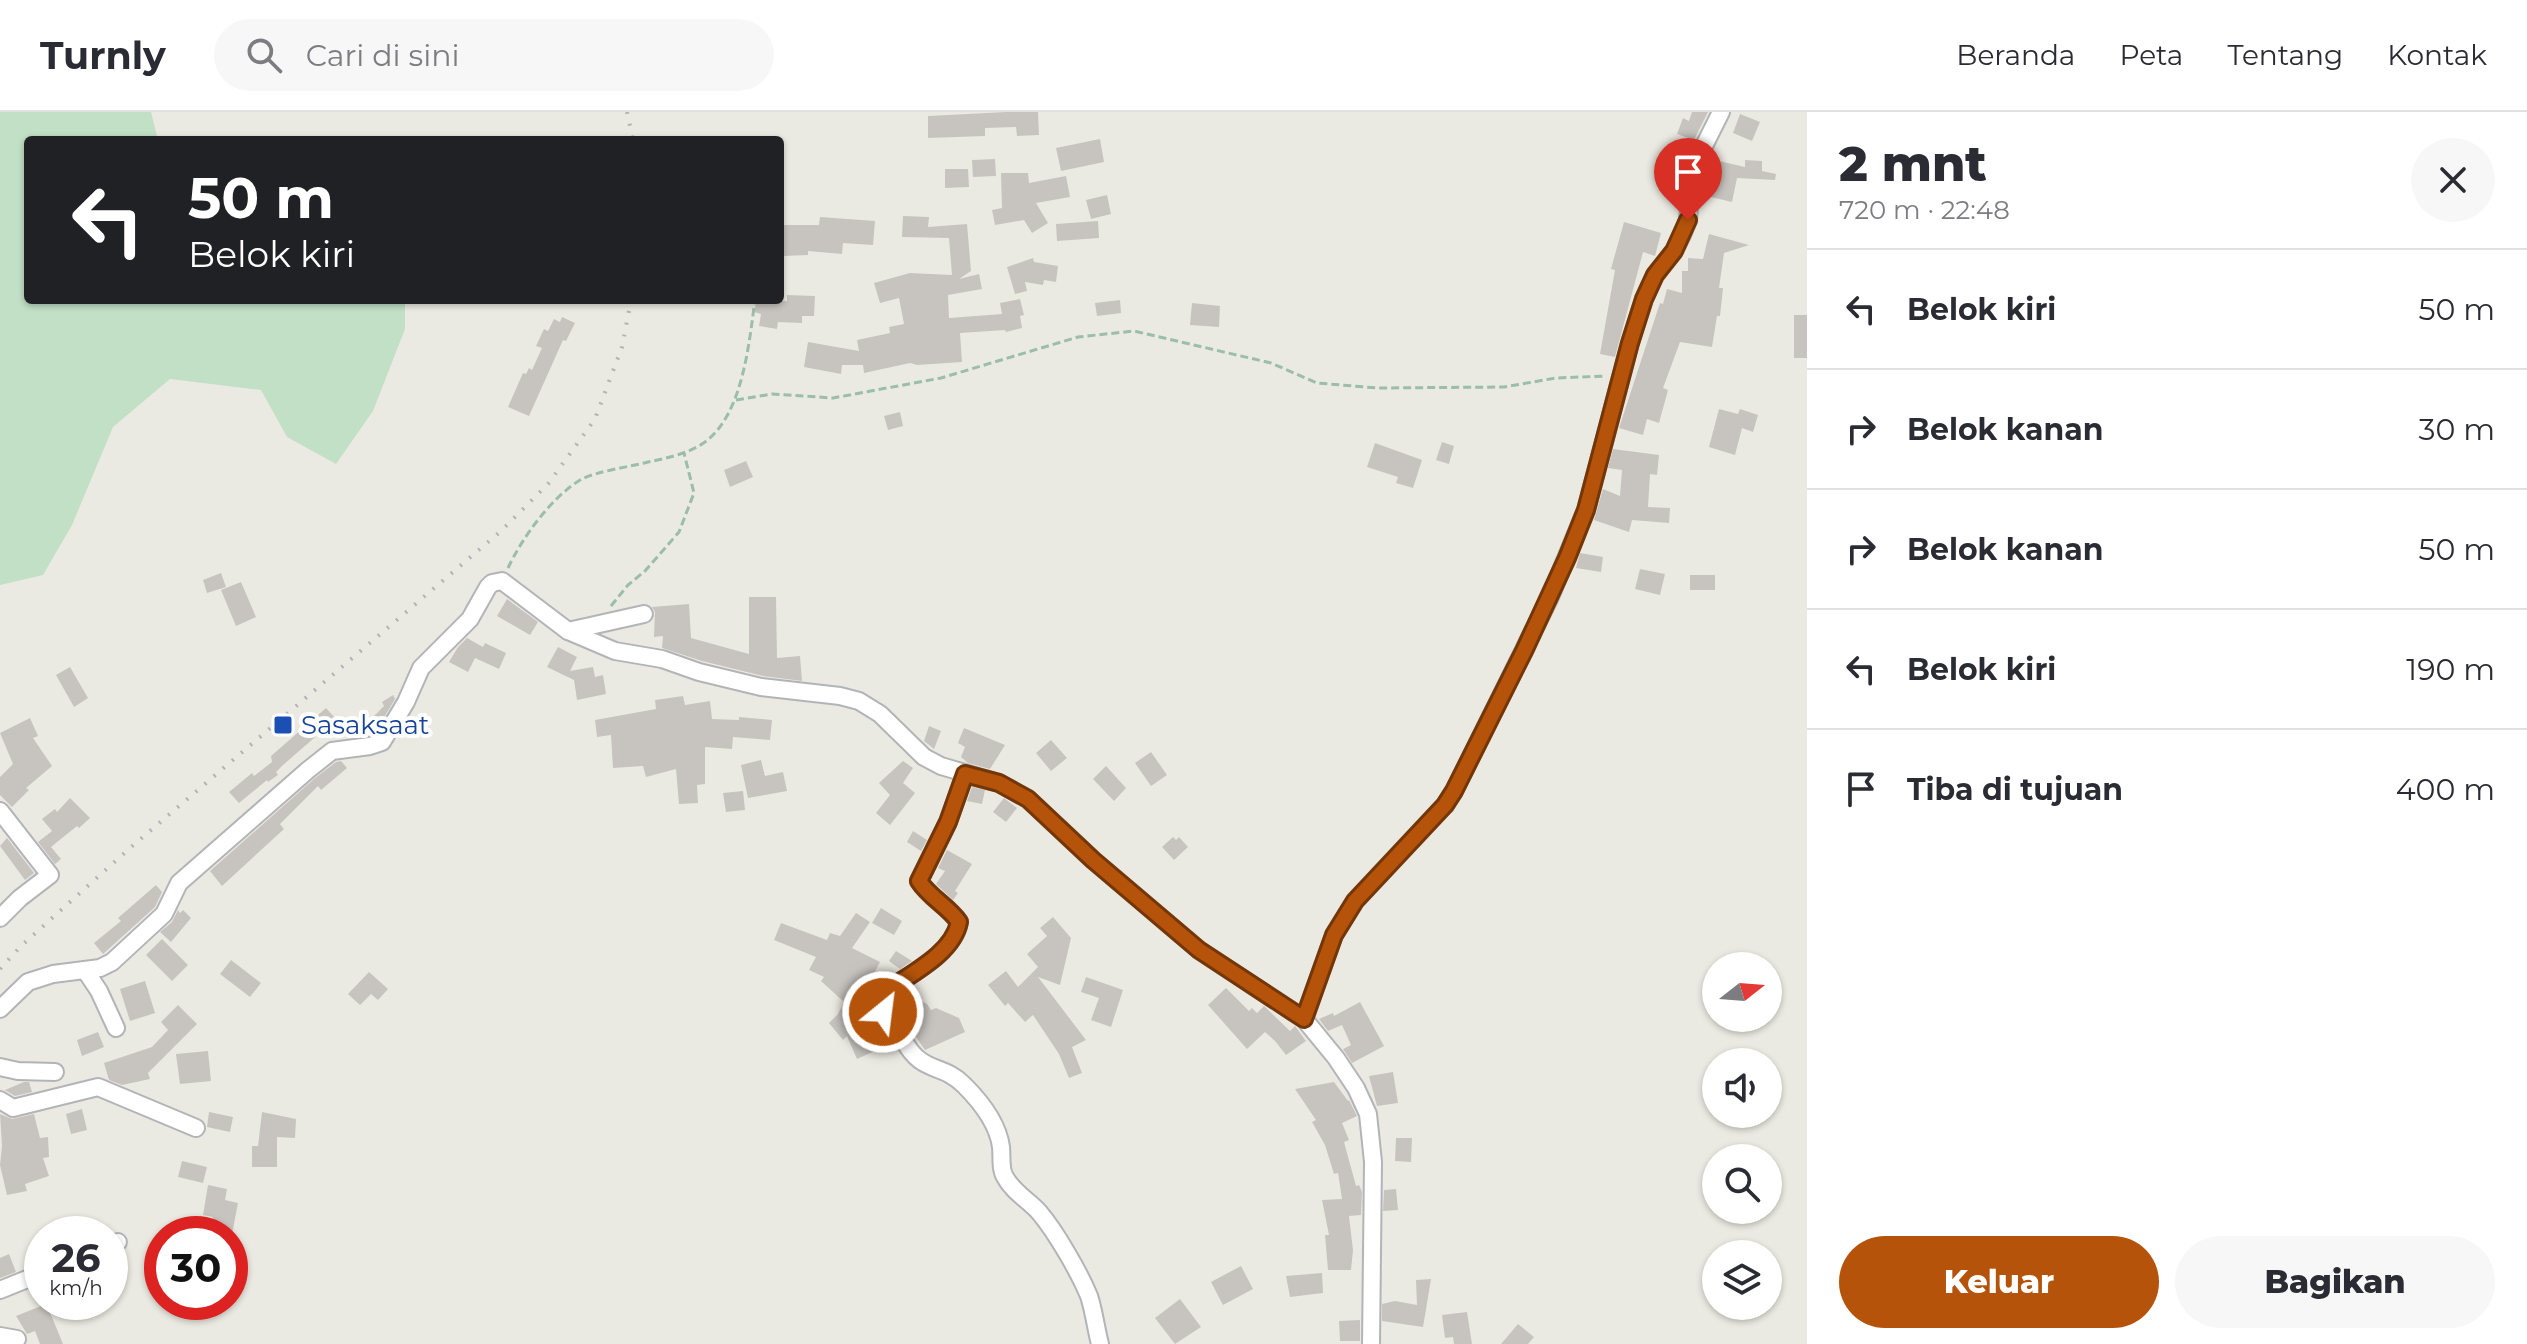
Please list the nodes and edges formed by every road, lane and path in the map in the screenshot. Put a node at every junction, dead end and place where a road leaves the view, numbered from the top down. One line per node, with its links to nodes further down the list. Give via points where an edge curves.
1 (1721, 112): 3 (street, via 1702,150 1688,220 1644,299)
2 (754, 304): 4 (path)
3 (1621, 378): 4 (path, via 1596,374 1444,389 1317,383 1271,363 1134,331 1078,337 941,378 833,398 772,394); 15 (street, via 1586,510 1472,758 1445,805 1355,901 1334,935)
4 (736, 400): 5 (path, via 707,441)
5 (684, 453): 6 (path, via 583,479 523,539); 8 (path, via 694,493 679,532)
6 (502, 581): 9 (street); 13 (street, via 488,587 470,619 421,668 382,742 332,751 179,883 164,914 112,962)
7 (644, 614): 8 (street)
8 (601, 622): 9 (street)
9 (568, 631): 10 (street, via 615,651 761,687 859,701 924,757)
10 (965, 774): 15 (street, via 999,783 1028,799 1199,950); 23 (street, via 919,881 951,911 959,922 957,933 942,951 885,992 883,1012 919,1062 963,1083 992,1119 1004,1176 1039,1212 1064,1251 1088,1296)
11 (0, 811): 12 (street, via 50,875)
12 (0, 918)
13 (85, 970): 14 (street, via 28,982); 16 (street)
14 (0, 1009)
15 (1304, 1019): 24 (street, via 1336,1058 1368,1114 1373,1162)
16 (116, 1028)
17 (0, 1067): 18 (street)
18 (55, 1072)
19 (0, 1100): 20 (street, via 13,1108 98,1087)
20 (196, 1128)
21 (24, 1280): 22 (street)
22 (0, 1290)
23 (1100, 1344)
24 (1371, 1344)

